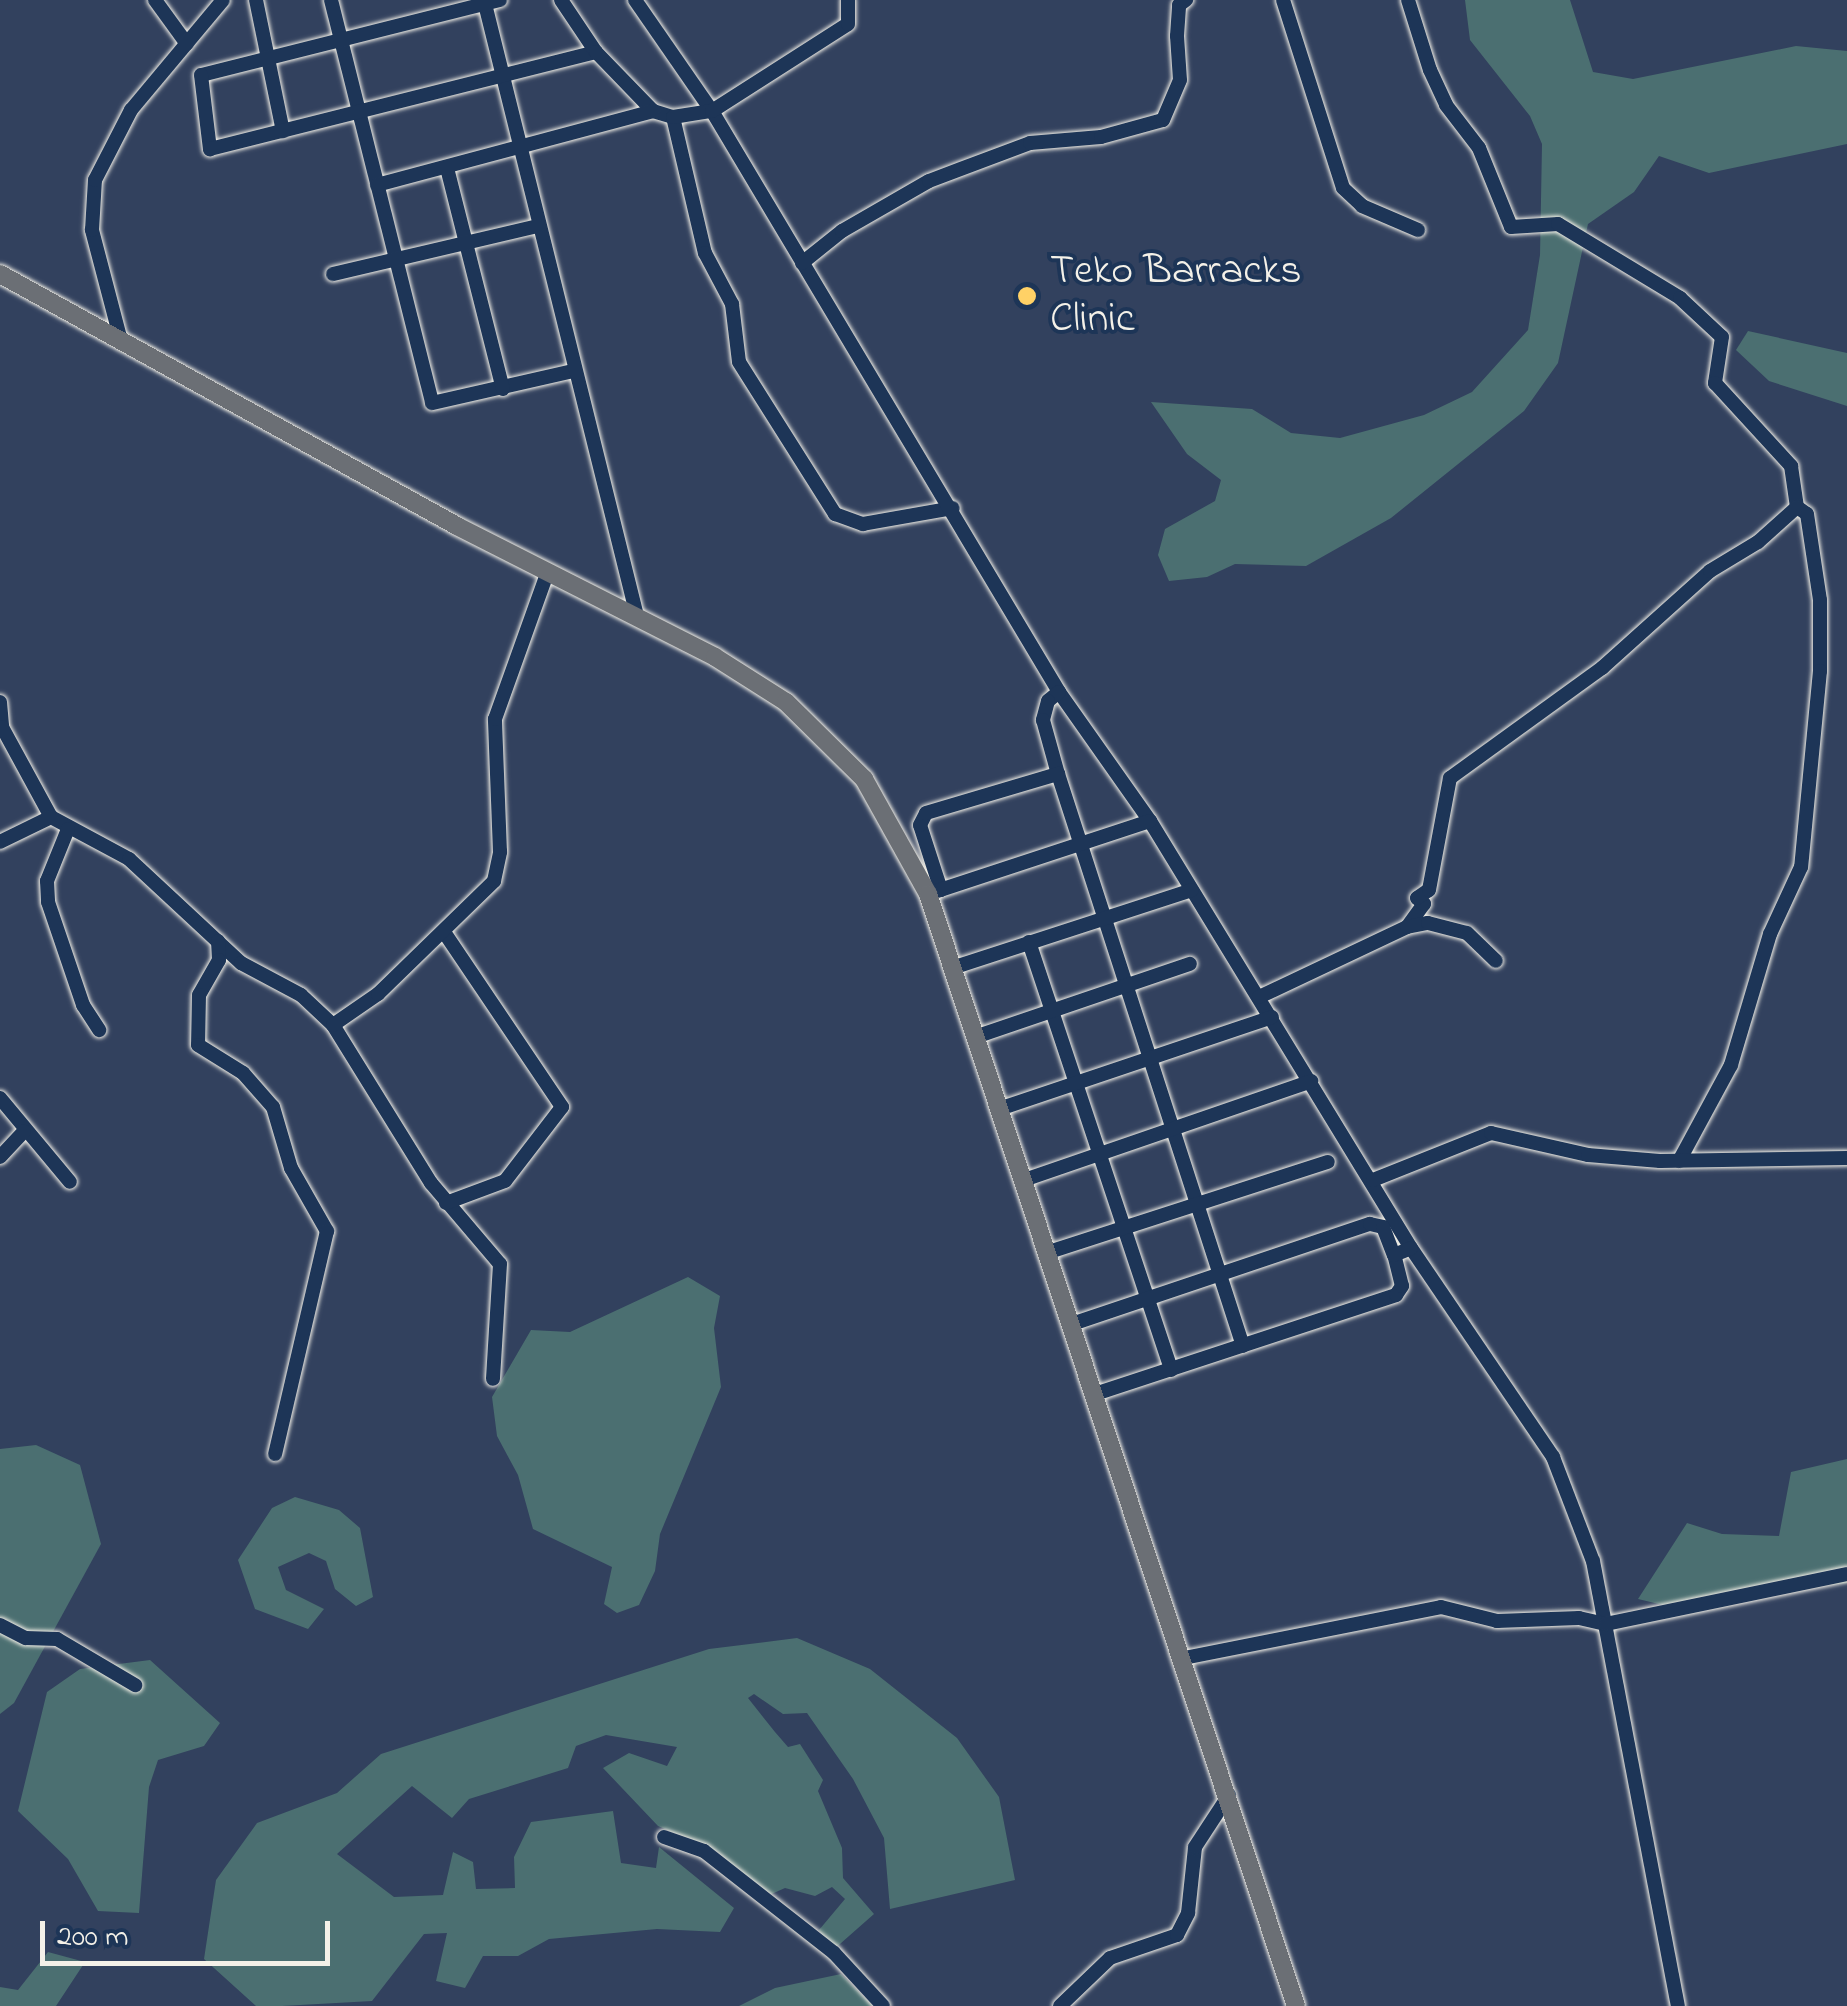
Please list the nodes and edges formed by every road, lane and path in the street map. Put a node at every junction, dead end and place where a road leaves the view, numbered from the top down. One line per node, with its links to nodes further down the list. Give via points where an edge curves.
1 (155, 0): 13 (street)
2 (224, 0): 13 (street)
3 (256, 0): 15 (street)
4 (330, 0): 12 (street)
5 (561, 0): 14 (street)
6 (636, 0): 18 (street)
7 (848, 0): 18 (street, via 848,24)
8 (1186, 0): 29 (street, via 1179,5 1180,80 1163,120 1101,137 1030,143 930,181 842,231)
9 (1284, 0): 26 (street, via 1342,188 1362,206)
10 (1408, 0): 36 (street, via 1446,105 1479,148 1511,228 1558,224 1680,298 1722,337 1715,384 1791,466)
11 (490, 1): 12 (street); 16 (street)
12 (340, 41): 15 (street); 19 (street)
13 (187, 44): 32 (street, via 131,110 95,180 92,230)
14 (596, 52): 16 (street); 17 (street)
15 (266, 58): 21 (street); 21 (street, via 201,75 210,149)
16 (502, 79): 19 (street); 22 (street)
17 (653, 111): 20 (street); 22 (street)
18 (712, 111): 20 (street); 29 (street)
19 (357, 112): 21 (street); 24 (street)
20 (672, 117): 35 (street, via 705,253 732,304 739,362 835,514 863,524)
21 (284, 131)
22 (520, 149): 23 (street); 25 (street)
23 (447, 168): 24 (street); 27 (street)
24 (377, 186): 28 (street)
25 (538, 226): 27 (street); 33 (street)
26 (1418, 230)
27 (465, 243): 28 (street); 34 (street)
28 (395, 260): 31 (street); 34 (street, via 432,403)
29 (802, 263): 35 (street)
30 (0, 274): 32 (main road)
31 (332, 274)
32 (120, 337): 37 (main road)
33 (573, 371): 34 (street); 38 (street)
34 (503, 389)
35 (952, 508): 39 (street)
36 (1797, 508): 51 (street, via 1710,571 1602,668 1450,778 1429,890 1418,898 1424,904); 75 (street, via 1807,514 1820,600 1801,867 1770,934 1730,1065)
37 (548, 574): 38 (main road); 52 (street, via 495,719 498,872)
38 (637, 616): 49 (main road, via 753,681 820,732 899,833)
39 (1058, 692): 42 (street, via 1043,720); 44 (street)
40 (0, 702): 41 (street)
41 (1, 728): 43 (street)
42 (1058, 774): 47 (street); 49 (street, via 926,813 920,825)
43 (51, 817): 45 (street); 46 (street)
44 (1150, 821): 47 (street); 48 (street)
45 (68, 829): 53 (street, via 128,858); 63 (street, via 47,881 48,902 76,986)
46 (0, 842)
47 (1080, 844): 49 (street); 50 (street)
48 (1192, 890): 50 (street); 59 (street)
49 (934, 892): 57 (main road)
50 (1102, 918): 54 (street); 58 (street)
51 (1407, 927): 55 (street, via 1428,923 1467,933); 59 (street)
52 (444, 932): 62 (street); 81 (street, via 562,1107 505,1182)
53 (218, 940): 62 (street, via 241,964 318,1007); 93 (street, via 219,960 199,995 198,1046 243,1073 273,1108 291,1168 327,1231)
54 (1029, 942): 57 (street); 60 (street)
55 (1496, 961)
56 (1190, 964): 58 (street)
57 (952, 968): 64 (main road)
58 (1126, 986): 60 (street); 65 (street)
59 (1259, 997): 61 (street)
60 (1052, 1011): 64 (street); 67 (street)
61 (1272, 1017): 65 (street); 66 (street)
62 (333, 1025): 81 (street)
63 (100, 1030)
64 (975, 1037): 69 (main road)
65 (1150, 1059): 67 (street); 70 (street)
66 (1311, 1081): 70 (street); 78 (street)
67 (1076, 1084): 69 (street); 72 (street)
68 (0, 1098): 71 (street)
69 (999, 1109): 77 (main road)
70 (1175, 1130): 72 (street); 80 (street)
71 (24, 1132): 73 (street); 79 (street)
72 (1100, 1155): 77 (street); 82 (street)
73 (0, 1157)
74 (1847, 1158): 75 (street)
75 (1679, 1161): 78 (street, via 1588,1155 1492,1133)
76 (1328, 1162): 80 (street)
77 (1024, 1180): 84 (main road)
78 (1373, 1180): 83 (street)
79 (70, 1182)
80 (1198, 1201): 82 (street); 86 (street)
81 (446, 1203): 91 (street, via 500,1264)
82 (1124, 1228): 84 (street); 87 (street)
83 (1412, 1248): 85 (street); 95 (street, via 1553,1458 1576,1507)
84 (1049, 1252): 88 (main road)
85 (1394, 1255): 86 (street, via 1383,1226 1370,1224); 89 (street, via 1402,1286 1396,1295)
86 (1220, 1274): 87 (street); 89 (street)
87 (1146, 1300): 88 (street); 90 (street)
88 (1072, 1324): 92 (main road)
89 (1242, 1346): 90 (street)
90 (1171, 1370): 92 (street)
91 (494, 1380)
92 (1095, 1394): 97 (main road)
93 (275, 1454)
94 (1847, 1574): 95 (street)
95 (1606, 1624): 97 (street, via 1497,1620 1442,1607); 104 (street)
96 (0, 1625): 98 (street, via 26,1638 58,1639)
97 (1179, 1659): 99 (main road)
98 (135, 1685)
99 (1229, 1796): 102 (street, via 1194,1846 1188,1913 1177,1936 1110,1958); 103 (main road)
100 (664, 1838): 101 (street, via 704,1851 834,1954)
101 (883, 2006)
102 (1060, 2006)
103 (1296, 2006)
104 (1678, 2006)

